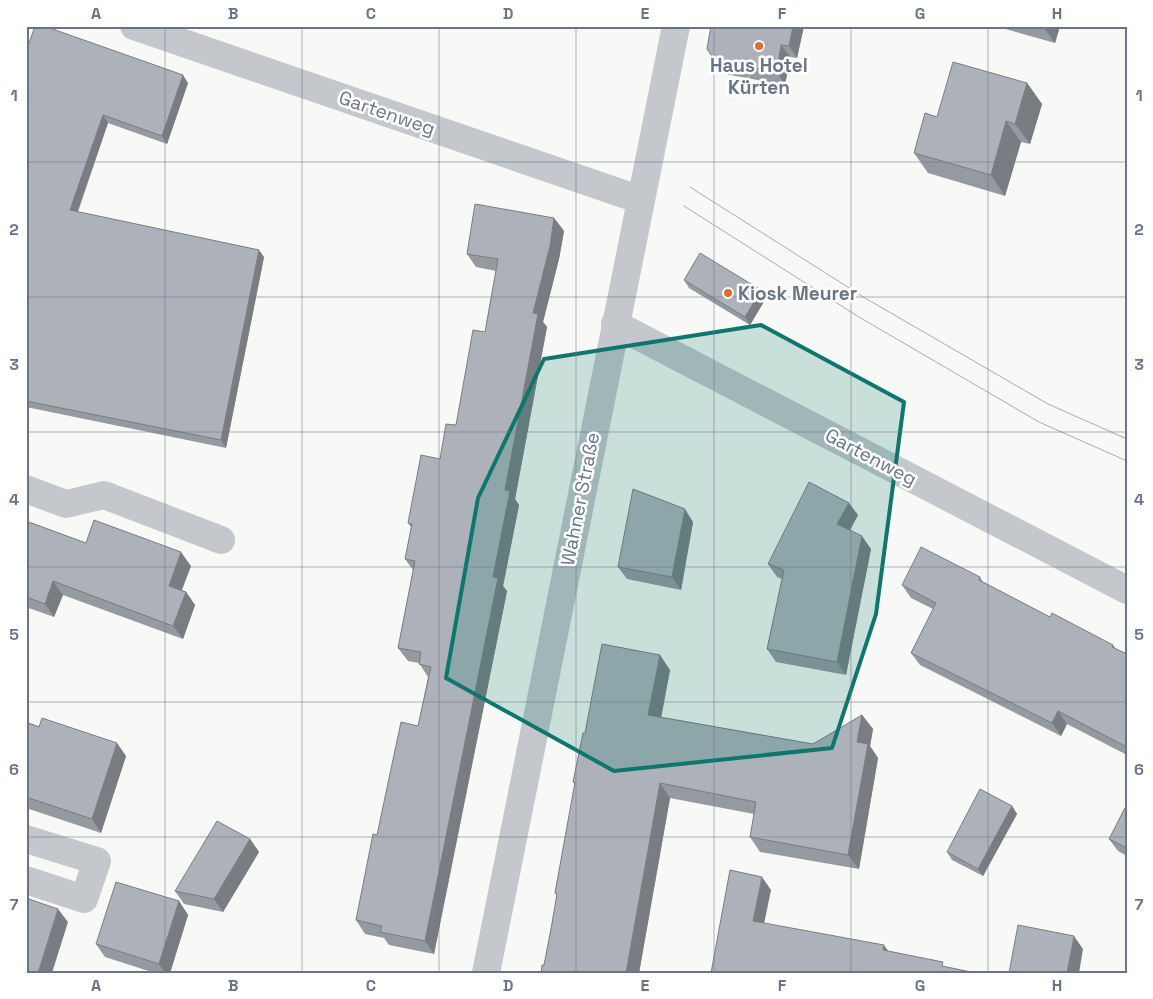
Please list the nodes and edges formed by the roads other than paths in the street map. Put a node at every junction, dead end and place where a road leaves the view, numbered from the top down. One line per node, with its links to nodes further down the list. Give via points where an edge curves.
1 (134, 26): 3 (street, Gartenweg)
2 (676, 26): 3 (street, Wahner Straße)
3 (641, 200): 4 (street, Wahner Straße)
4 (616, 324): 7 (street, Gartenweg); 10 (street, Wahner Straße)
5 (26, 489): 6 (street, via 66,504 104,495)
6 (220, 540)
7 (1127, 590)
8 (26, 839): 9 (street, via 97,861 84,899)
9 (26, 880)
10 (486, 973)

